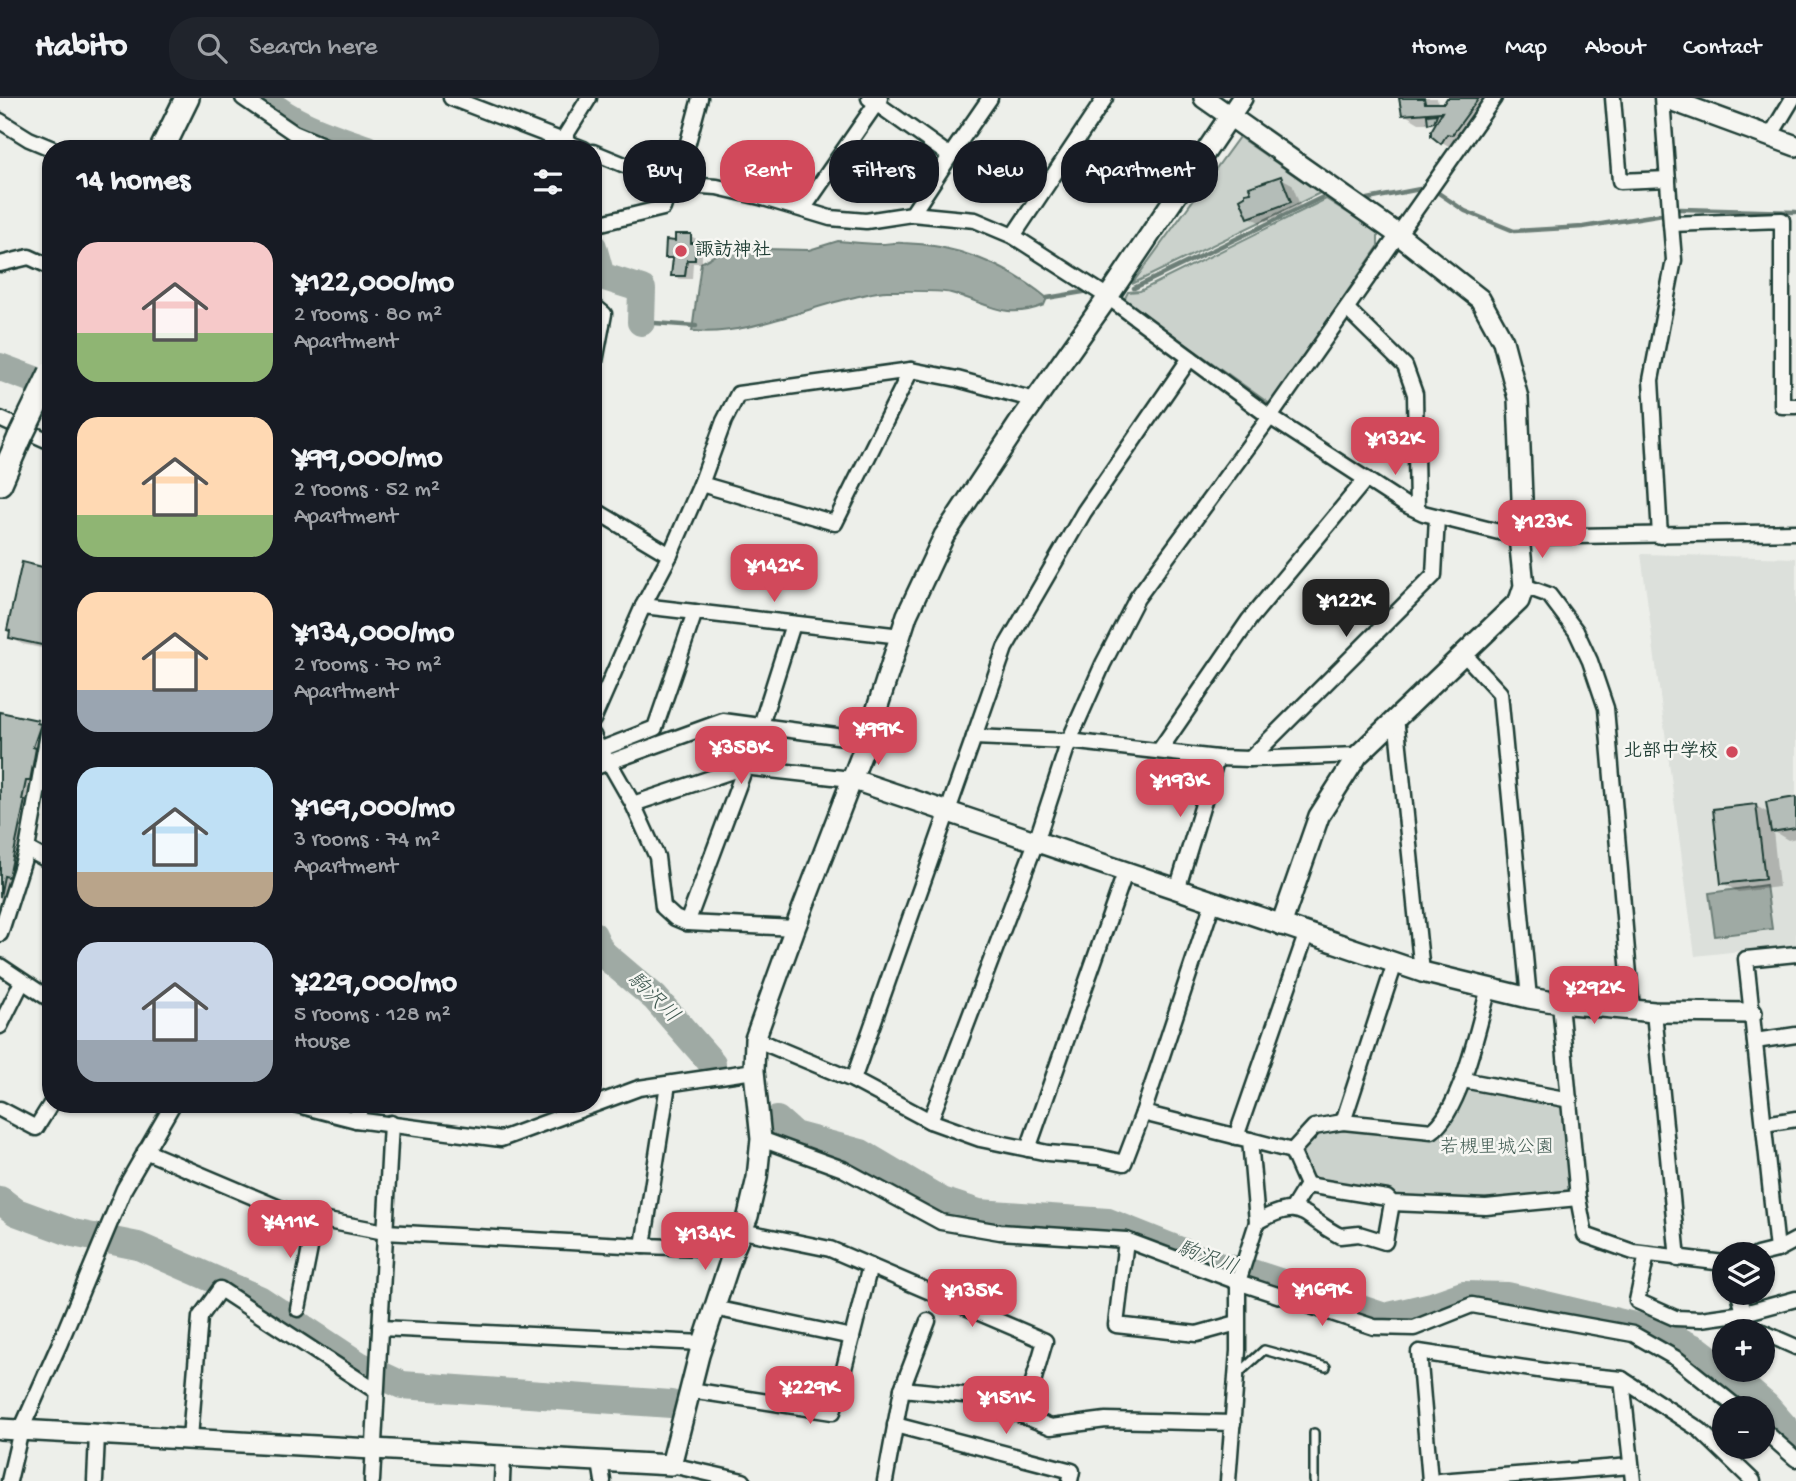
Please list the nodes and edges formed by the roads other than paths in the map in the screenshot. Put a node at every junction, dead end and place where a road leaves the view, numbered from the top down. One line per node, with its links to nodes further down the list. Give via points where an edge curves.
1 (187, 98): 18 (main road)
2 (243, 98): 19 (street)
3 (450, 98): 20 (street)
4 (589, 98): 21 (street)
5 (700, 98): 22 (street)
6 (990, 98): 26 (street)
7 (1105, 98): 36 (street)
8 (1204, 98): 15 (street)
9 (1242, 98): 15 (street)
10 (1494, 98): 35 (street)
11 (1613, 98): 28 (street, via 1620,181)
12 (1664, 98): 17 (street); 28 (street)
13 (1793, 98): 17 (street)
14 (875, 100): 26 (street); 31 (street)
15 (1229, 116): 35 (street); 39 (street)
16 (0, 121): 23 (street)
17 (1769, 138): 24 (street)
18 (166, 140)
19 (310, 140)
20 (550, 140)
21 (563, 140)
22 (687, 140)
23 (42, 144)
24 (1796, 146)
25 (602, 155): 27 (street)
26 (950, 156): 32 (street)
27 (623, 163)
28 (1668, 179): 34 (street)
29 (706, 186): 31 (street)
30 (665, 203): 33 (street, via 663,208)
31 (803, 209): 32 (street, via 830,218 866,221)
32 (912, 214): 36 (street, via 975,220)
33 (602, 223)
34 (1671, 224): 41 (street, via 1782,220); 57 (street, via 1674,260 1651,380)
35 (1399, 234): 40 (street); 58 (street, via 1480,299 1503,341 1518,398)
36 (1013, 236): 39 (street)
37 (42, 263): 38 (street, via 29,257)
38 (0, 264)
39 (1108, 297): 42 (street); 45 (street)
40 (1347, 309): 47 (street); 53 (street, via 1405,366 1415,394)
41 (1788, 313): 46 (street, via 1782,406)
42 (1190, 358): 47 (street); 69 (street, via 1084,512 1005,648)
43 (911, 370): 45 (street); 52 (street, via 738,394); 52 (street, via 835,523)
44 (42, 392): 51 (main road, bridge)
45 (1035, 400): 64 (street, via 944,536)
46 (1796, 406)
47 (1270, 417): 50 (street); 71 (street, via 1137,598)
48 (0, 419): 49 (street)
49 (42, 438)
50 (1366, 479): 53 (street); 72 (street, via 1249,620)
51 (0, 483)
52 (701, 484): 59 (street)
53 (1417, 510): 55 (street)
54 (602, 514): 59 (street)
55 (1437, 517): 58 (street); 77 (street, via 1434,575)
56 (1796, 532): 57 (street)
57 (1660, 536): 58 (street)
58 (1520, 537): 60 (street)
59 (670, 555): 61 (street)
60 (1524, 586): 65 (street, via 1519,601); 103 (street, via 1549,595 1576,631 1606,708)
61 (643, 606): 62 (street); 66 (street)
62 (695, 612): 63 (street); 75 (street, via 655,728)
63 (793, 624): 64 (street); 68 (street)
64 (901, 636): 70 (street)
65 (1464, 654): 67 (street); 101 (street, via 1500,693)
66 (602, 699)
67 (1396, 717): 74 (street); 97 (street)
68 (761, 725): 70 (street); 75 (street, via 723,721); 78 (street)
69 (974, 737): 71 (street); 82 (street)
70 (867, 740): 80 (street)
71 (1069, 741): 72 (street); 83 (street)
72 (1159, 751): 76 (street)
73 (602, 752): 75 (street)
74 (1358, 755): 77 (street); 90 (street, via 1319,816)
75 (604, 756): 81 (street)
76 (1217, 758): 77 (street); 87 (street)
77 (1250, 760)
78 (744, 767): 80 (street); 81 (street); 89 (street)
79 (42, 779): 84 (street)
80 (851, 779): 82 (street); 91 (street)
81 (632, 804): 89 (street, via 657,858 663,907)
82 (947, 812): 83 (street); 111 (street)
83 (1036, 842): 86 (street); 125 (street)
84 (27, 849): 85 (street); 93 (street)
85 (42, 857)
86 (1125, 873): 87 (street); 131 (street)
87 (1177, 890): 88 (street)
88 (1213, 902): 90 (street); 122 (street)
89 (687, 923): 91 (street)
90 (1280, 925): 92 (street)
91 (794, 928): 108 (street)
92 (1307, 932): 95 (street); 130 (street)
93 (0, 934)
94 (1796, 954): 105 (street, via 1746,959)
95 (1395, 963): 97 (street); 126 (street)
96 (0, 966): 98 (street)
97 (1422, 972): 99 (street)
98 (22, 982): 100 (street); 106 (street)
99 (1489, 988): 101 (street); 112 (street)
100 (42, 994)
101 (1529, 998): 102 (street)
102 (1560, 1003): 103 (street); 114 (street)
103 (1632, 1009): 104 (street)
104 (1654, 1012): 105 (street); 147 (street)
105 (1752, 1013): 109 (street)
106 (0, 1026)
107 (1796, 1035): 109 (street)
108 (755, 1039): 110 (street); 111 (street)
109 (1755, 1041): 128 (street)
110 (754, 1072): 113 (street); 129 (street)
111 (853, 1080): 125 (street)
112 (1463, 1080): 114 (street); 126 (street, via 1441,1125 1432,1131)
113 (668, 1084): 115 (street, via 639,1088); 144 (street)
114 (1570, 1100): 135 (street)
115 (602, 1102)
116 (0, 1110): 117 (street, via 36,1128)
117 (45, 1113)
118 (168, 1113): 132 (street)
119 (329, 1113): 124 (street)
120 (359, 1113): 124 (street)
121 (571, 1113): 127 (street, via 500,1139)
122 (1143, 1113): 130 (street); 131 (street, via 1124,1163)
123 (1796, 1119): 128 (street)
124 (356, 1120): 127 (street)
125 (930, 1121): 131 (street, via 980,1139)
126 (1343, 1122): 133 (street, via 1314,1127)
127 (391, 1123): 140 (street)
128 (1764, 1124): 145 (street)
129 (761, 1139): 141 (street, via 757,1178); 142 (street, via 843,1168 941,1222 1000,1232)
130 (1243, 1139): 133 (street); 139 (street)
131 (1028, 1149)
132 (145, 1151): 138 (street, via 296,1215); 177 (street, via 124,1189)
133 (1292, 1152): 134 (street)
134 (1307, 1185): 136 (street, via 1387,1198); 137 (street)
135 (1578, 1198): 136 (street, via 1486,1208); 146 (street, via 1585,1235)
136 (1392, 1203): 137 (street, via 1385,1242 1360,1234 1340,1236)
137 (1293, 1208): 139 (street)
138 (316, 1218): 140 (street); 154 (street)
139 (1256, 1222): 150 (street)
140 (385, 1232): 144 (street); 159 (street)
141 (738, 1240): 144 (street); 149 (street, via 830,1249); 153 (street)
142 (1126, 1240): 150 (street); 158 (street, via 1116,1325 1197,1334)
143 (1796, 1240): 145 (street)
144 (643, 1246)
145 (1777, 1250)
146 (1647, 1254): 147 (street); 155 (street, via 1637,1301 1675,1318)
147 (1678, 1259): 148 (street)
148 (1712, 1262)
149 (870, 1266): 161 (street); 173 (street, via 1045,1341)
150 (1238, 1282): 158 (street); 160 (street, via 1374,1327)
151 (1796, 1299): 155 (street)
152 (1742, 1305): 155 (street)
153 (714, 1308): 161 (street); 163 (street)
154 (299, 1309)
155 (1744, 1313): 156 (street)
156 (1747, 1319)
157 (928, 1321): 169 (street)
158 (1237, 1323): 167 (street)
159 (380, 1328): 163 (street); 170 (street)
160 (1414, 1328): 165 (street); 172 (street, via 1472,1305 1633,1334 1677,1359)
161 (852, 1337): 171 (street, via 833,1412)
162 (1775, 1338): 164 (street)
163 (703, 1343): 171 (street)
164 (1796, 1347)
165 (1419, 1352): 168 (street); 200 (street)
166 (1326, 1367): 167 (lane, via 1264,1350)
167 (1236, 1376): 174 (street)
168 (1622, 1379): 181 (street); 189 (street)
169 (902, 1389): 173 (street, via 974,1396); 175 (street)
170 (376, 1391): 180 (street, via 220,1289 200,1317); 183 (street)
171 (690, 1391): 187 (street)
172 (1724, 1396)
173 (1023, 1416): 174 (street, via 1051,1427 1106,1420)
174 (1233, 1423): 198 (street)
175 (895, 1425): 196 (street); 197 (street, via 1072,1471)
176 (0, 1429): 177 (street)
177 (21, 1430): 179 (street); 191 (street)
178 (1314, 1433): 199 (lane)
179 (97, 1435): 180 (street); 192 (street)
180 (190, 1438): 183 (street)
181 (1712, 1439)
182 (1775, 1440): 186 (street)
183 (373, 1449): 184 (street); 193 (street)
184 (503, 1457): 188 (street); 194 (street)
185 (1735, 1459): 202 (street)
186 (1796, 1459)
187 (671, 1465): 188 (street); 190 (street)
188 (602, 1471)
189 (1632, 1474): 201 (street)
190 (709, 1478): 195 (street)
191 (9, 1481)
192 (95, 1481)
193 (372, 1481)
194 (502, 1481)
195 (743, 1481)
196 (885, 1481)
197 (1070, 1481)
198 (1228, 1481)
199 (1314, 1481)
200 (1430, 1481)
201 (1439, 1481)
202 (1753, 1481)

